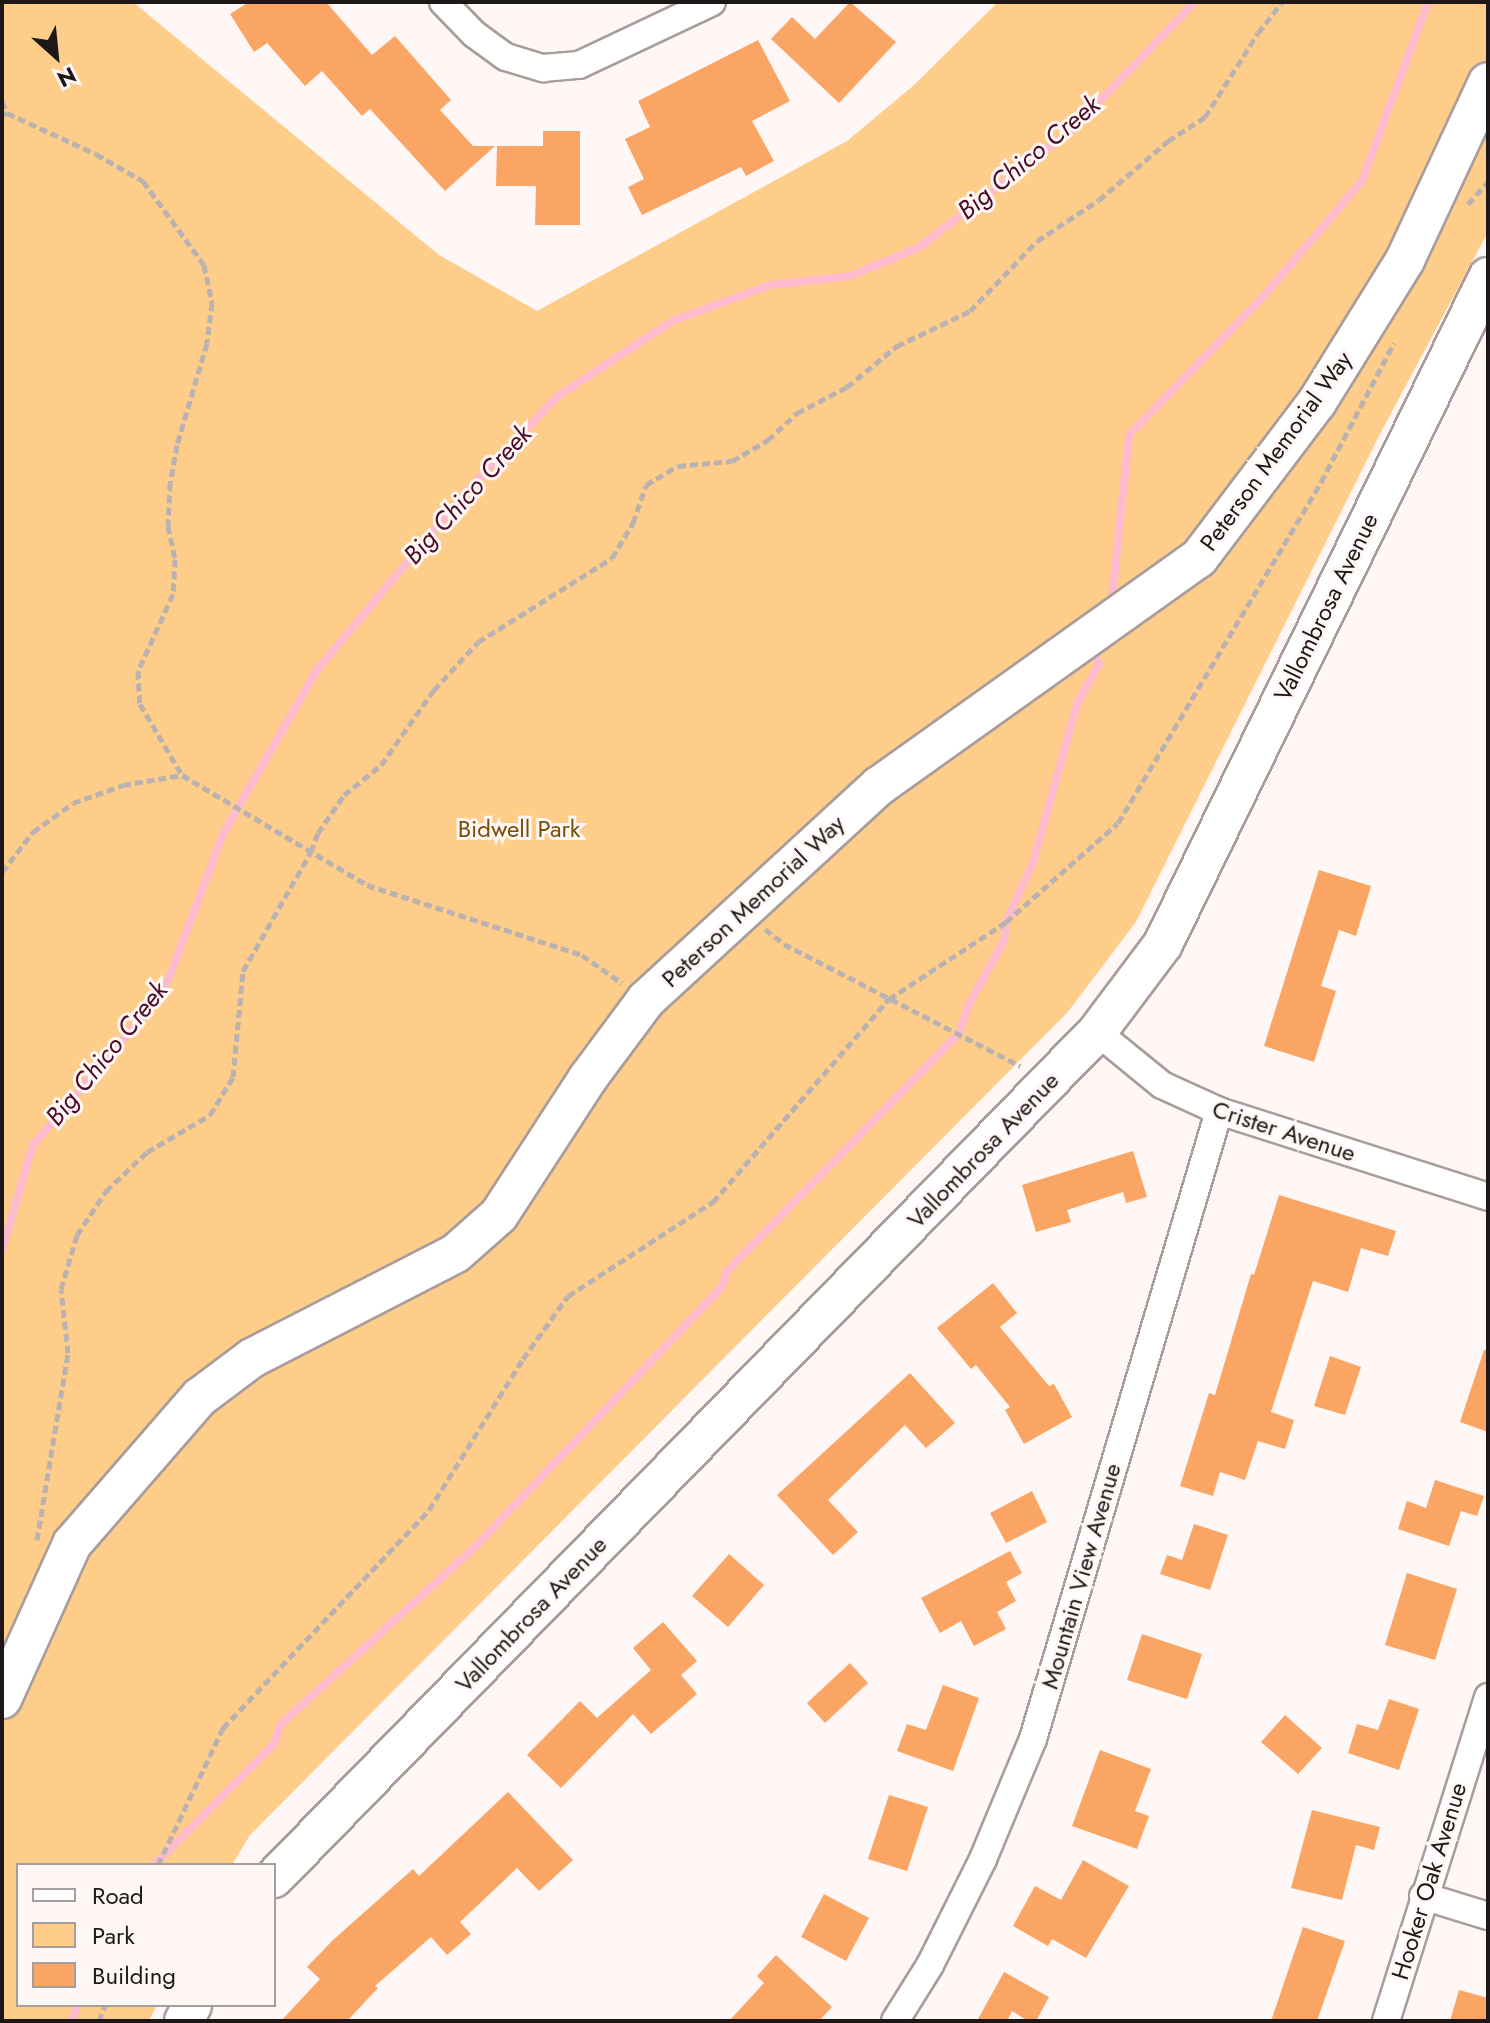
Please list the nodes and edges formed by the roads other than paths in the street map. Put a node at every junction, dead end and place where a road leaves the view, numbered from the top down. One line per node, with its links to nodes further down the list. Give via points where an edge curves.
1 (443, 2): 2 (street, via 506,57 543,68 579,65)
2 (712, 2)
3 (1488, 82): 9 (street, Peterson Memorial Way, via 1405,260 1317,402 1199,558 879,786 741,911 646,1000 499,1215 456,1253 252,1358 200,1397 72,1544)
4 (1488, 277): 5 (street, Vallombrosa Avenue, via 1163,944)
5 (1097, 1032): 6 (street, Crister Avenue, via 1162,1085); 10 (street, Vallombrosa Avenue)
6 (1219, 1111): 7 (street, Crister Avenue); 13 (street, Mountain View Avenue, via 1033,1739 983,1859 930,1965)
7 (1488, 1197)
8 (1488, 1697): 11 (street, Hooker Oak Avenue)
9 (2, 1699)
10 (276, 1876)
11 (1423, 1896): 12 (street); 14 (street, Hooker Oak Avenue)
12 (1488, 1916)
13 (895, 2021)
14 (1386, 2021)

